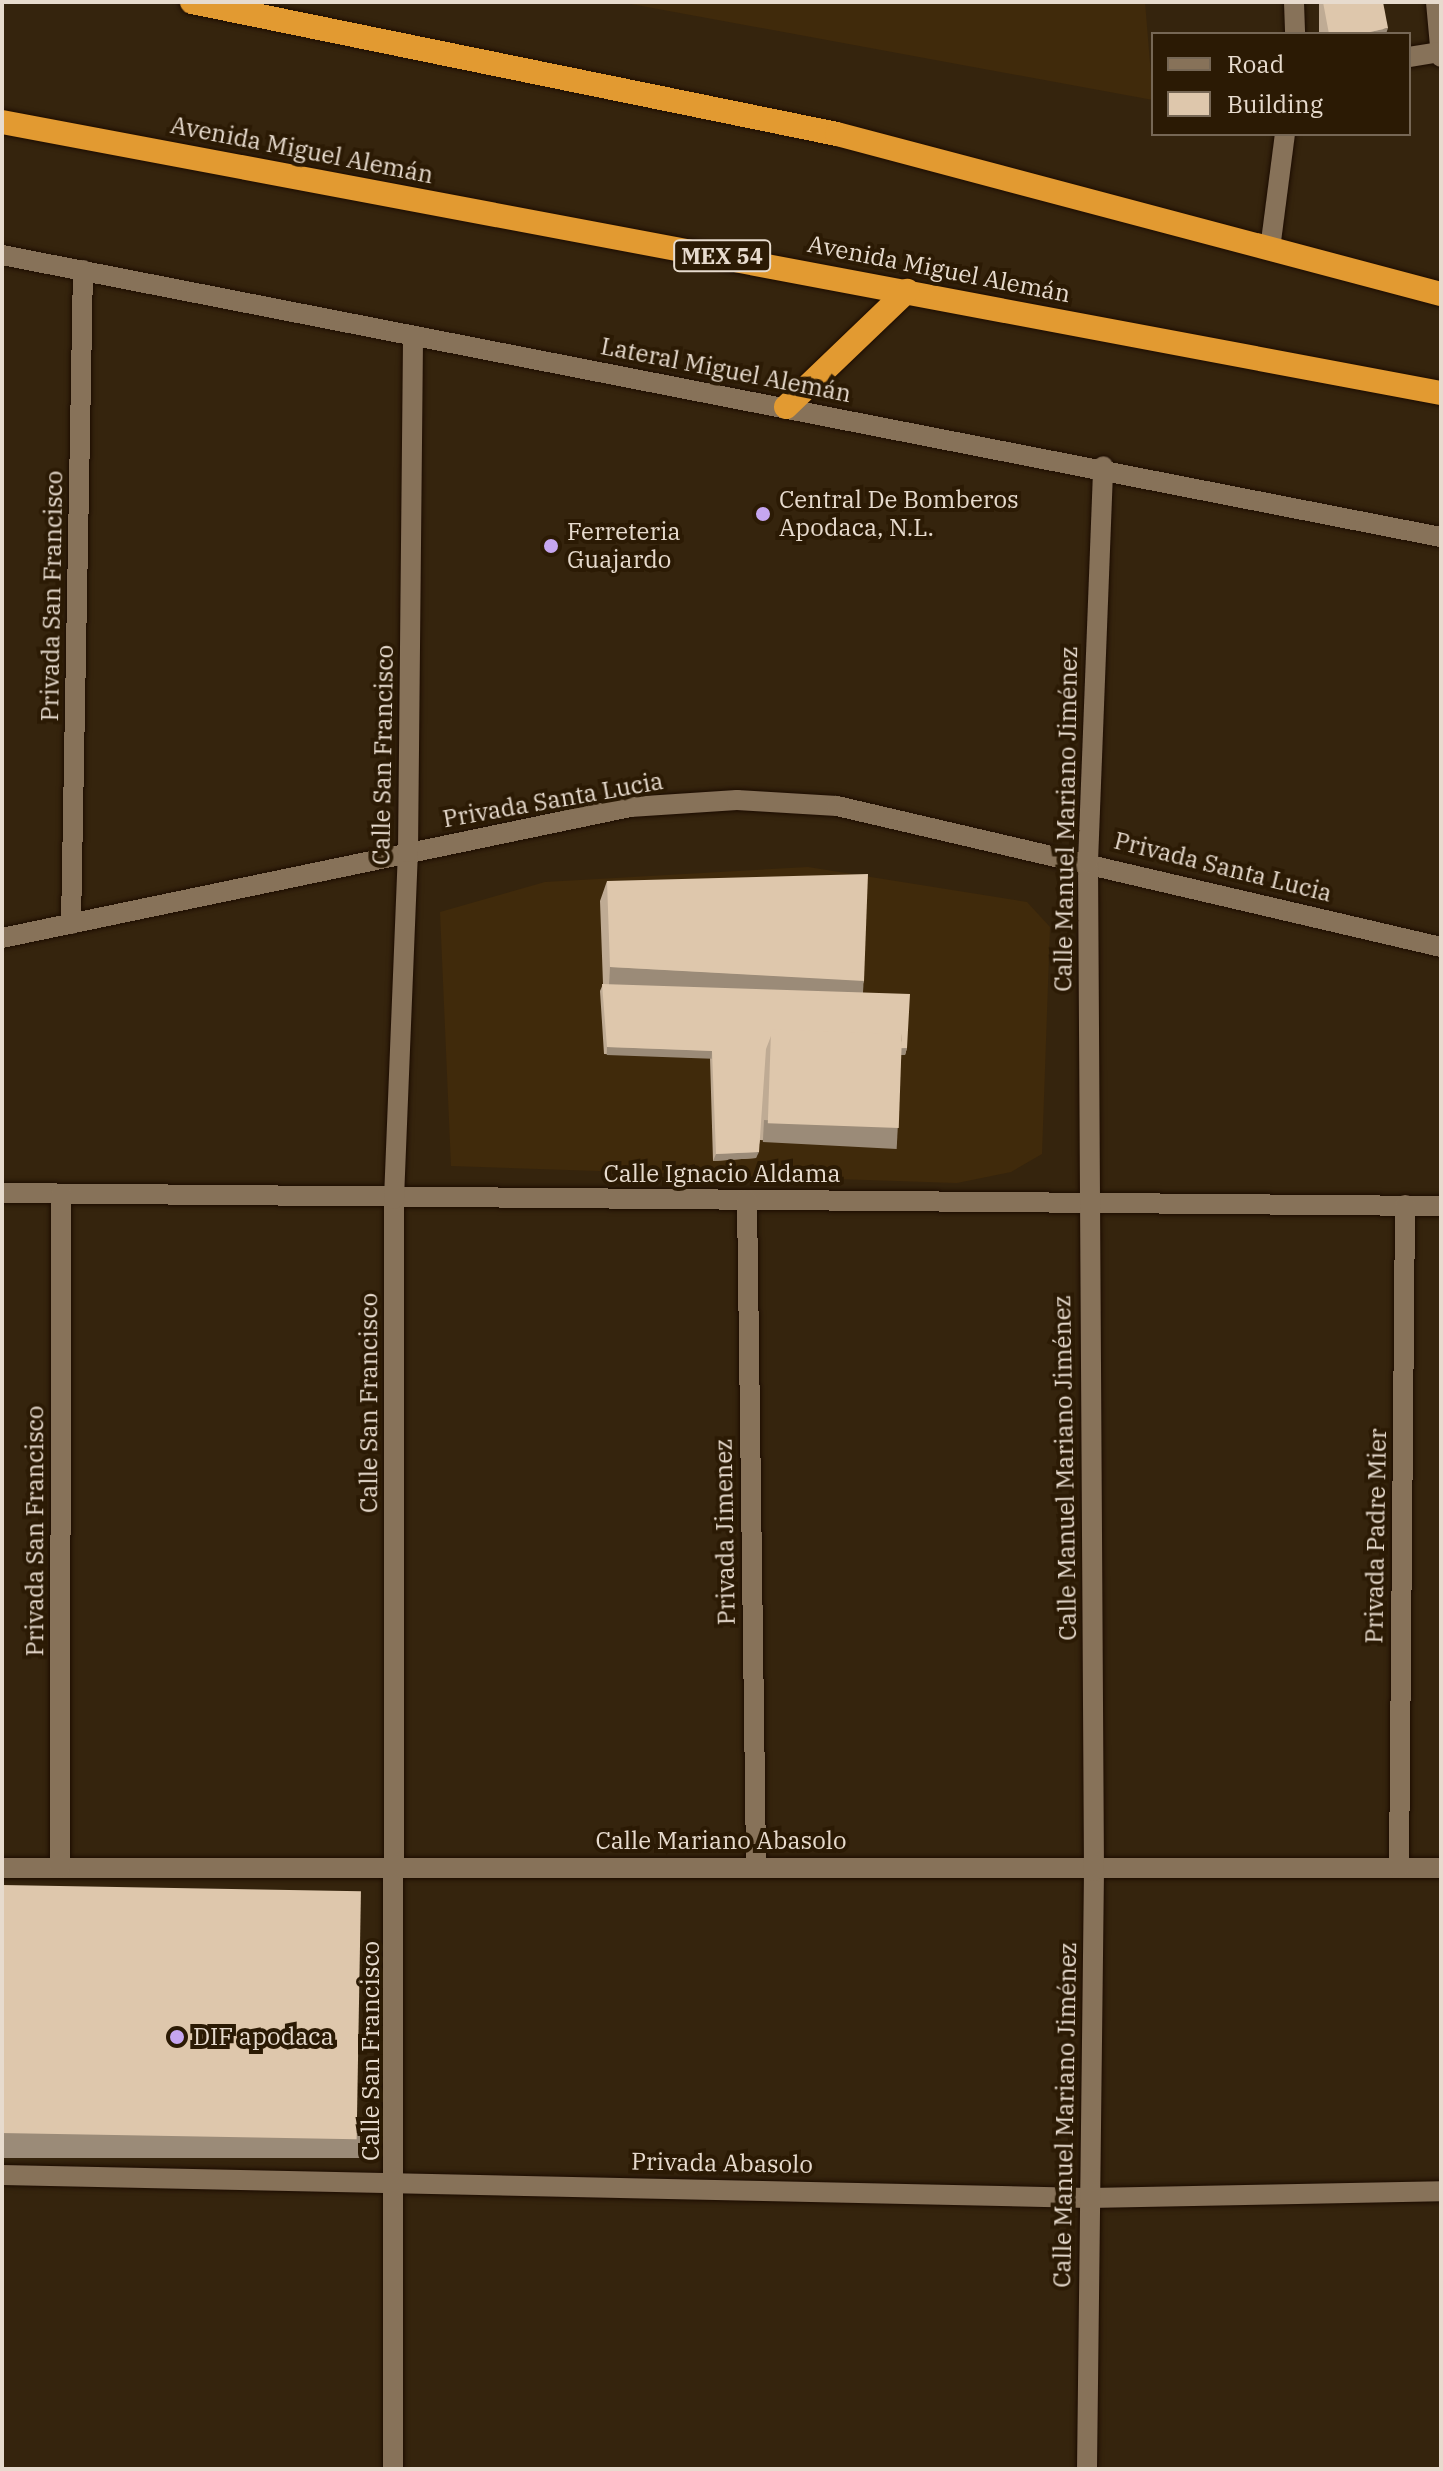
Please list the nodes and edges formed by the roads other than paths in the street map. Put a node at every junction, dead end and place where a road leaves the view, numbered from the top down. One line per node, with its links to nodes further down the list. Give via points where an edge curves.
1 (192, 2): 9 (highway, via 837,134)
2 (1294, 2): 4 (street)
3 (1436, 2): 5 (street)
4 (1295, 32)
5 (1441, 53): 6 (street)
6 (1411, 57)
7 (2, 122): 12 (highway, Avenida Miguel Alemán / MEX 54)
8 (1285, 136): 9 (street)
9 (1270, 249): 13 (highway)
10 (2, 255): 11 (street, Lateral Miguel Alemán)
11 (83, 270): 14 (street, Lateral Miguel Alemán); 21 (street, Privada San Francisco)
12 (907, 291): 15 (highway, Avenida Miguel Alemán / MEX 54); 16 (highway)
13 (1441, 294)
14 (413, 337): 16 (street, Lateral Miguel Alemán); 19 (street, Calle San Francisco)
15 (1441, 393)
16 (786, 407): 17 (street, Lateral Miguel Alemán)
17 (1103, 466): 18 (street, Lateral Miguel Alemán); 20 (street, Calle Manuel Mariano Jiménez)
18 (1441, 537)
19 (408, 852): 20 (street, Privada Santa Lucia, via 630,807 737,800 837,806); 21 (street, Privada Santa Lucia); 26 (street, Calle San Francisco)
20 (1088, 862): 23 (street, Privada Santa Lucia); 28 (street, Calle Manuel Mariano Jiménez)
21 (71, 924): 22 (street, Privada Santa Lucia)
22 (2, 938)
23 (1441, 947)
24 (2, 1193): 25 (street, Calle Ignacio Aldama)
25 (61, 1194): 26 (street, Calle Ignacio Aldama); 33 (street, Privada San Francisco)
26 (394, 1199): 27 (street, Calle Ignacio Aldama); 36 (street, Calle San Francisco)
27 (747, 1200): 28 (street, Calle Ignacio Aldama); 31 (street, Privada Jimenez)
28 (1087, 1201): 29 (street, Calle Ignacio Aldama); 37 (street, Calle Manuel Mariano Jiménez)
29 (1405, 1205): 30 (street, Calle Ignacio Aldama); 34 (street, Privada Padre Mier)
30 (1441, 1206)
31 (756, 1864): 36 (street, Calle Mariano Abasolo); 37 (street, Calle Mariano Abasolo)
32 (2, 1868): 33 (street, Calle Mariano Abasolo)
33 (60, 1868): 36 (street, Calle Mariano Abasolo)
34 (1399, 1868): 35 (street, Calle Mariano Abasolo); 37 (street, Calle Mariano Abasolo)
35 (1441, 1868)
36 (398, 1871): 39 (street, Calle San Francisco)
37 (1094, 1871): 41 (street, Calle Manuel Mariano Jiménez)
38 (2, 2175): 39 (street, Privada Abasolo)
39 (396, 2180): 41 (street, Privada Abasolo); 42 (street, Calle San Francisco)
40 (1441, 2191): 41 (street, Privada Abasolo)
41 (1089, 2198): 43 (street, Calle Manuel Mariano Jiménez)
42 (393, 2469)
43 (1087, 2469)

